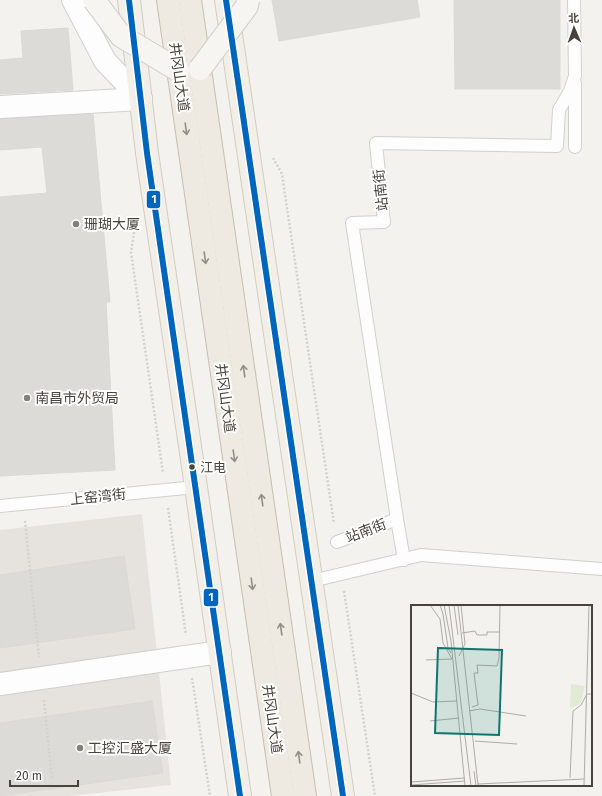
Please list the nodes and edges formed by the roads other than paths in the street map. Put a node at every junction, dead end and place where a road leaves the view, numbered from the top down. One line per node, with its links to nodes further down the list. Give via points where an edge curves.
1 (73, 0): 12 (street, via 106,61)
2 (94, 0): 10 (main road, bridge, via 121,36)
3 (129, 0): 12 (main road)
4 (168, 0): 10 (highway, 井冈山大道)
5 (190, 0): 9 (highway, 井冈山大道)
6 (226, 0): 21 (main road)
7 (248, 0): 9 (main road, bridge, via 247,6)
8 (574, 0): 11 (lane, 站南街)
9 (200, 69): 26 (highway, 井冈山大道, one-way to 9)
10 (178, 70): 25 (highway, 井冈山大道, one-way to 25)
11 (576, 76): 14 (lane); 17 (lane, 站南街, via 559,110 557,146 376,143 384,222 352,223)
12 (141, 99): 13 (street); 15 (main road)
13 (0, 107)
14 (575, 147)
15 (196, 487): 16 (lane, 上窑湾街); 22 (main road)
16 (0, 506)
17 (397, 519): 18 (lane, 站南街); 19 (lane)
18 (337, 542)
19 (404, 560): 20 (lane, via 421,555); 21 (lane)
20 (602, 569)
21 (312, 581): 27 (main road)
22 (220, 652): 23 (street); 24 (main road)
23 (0, 684)
24 (240, 796)
25 (283, 796)
26 (305, 796)
27 (343, 796)

